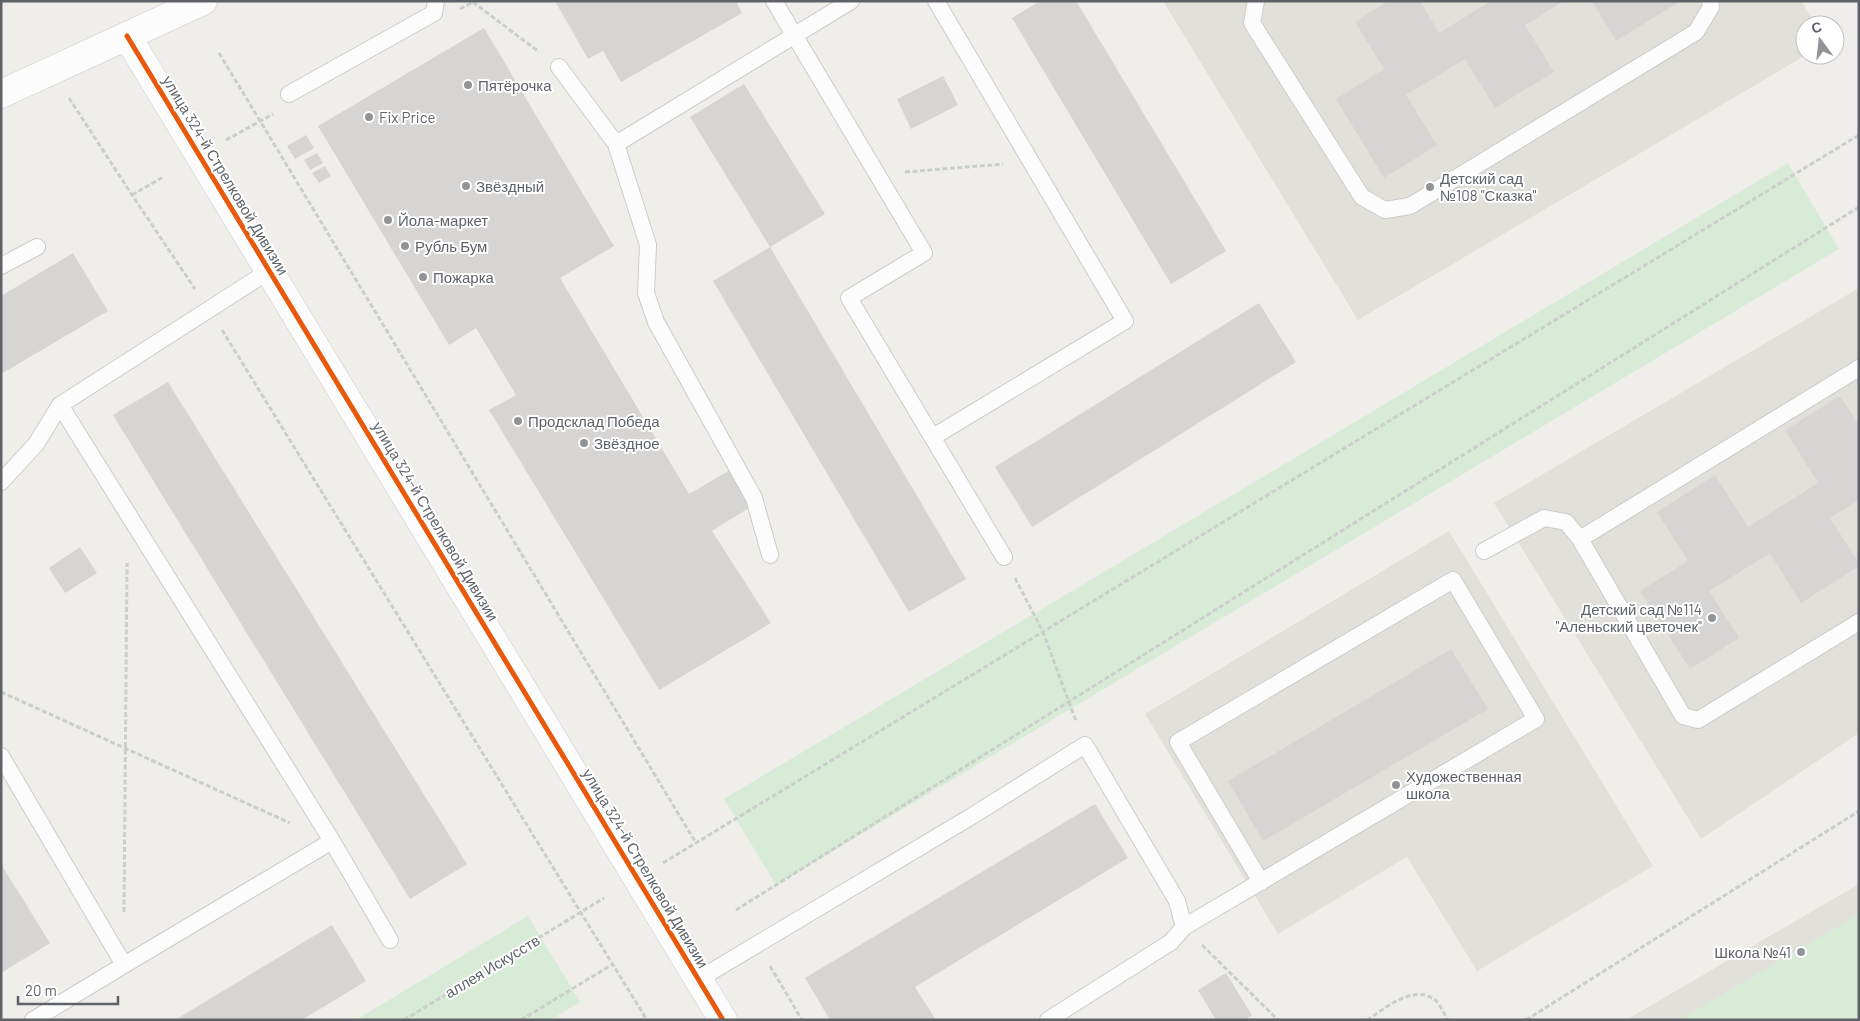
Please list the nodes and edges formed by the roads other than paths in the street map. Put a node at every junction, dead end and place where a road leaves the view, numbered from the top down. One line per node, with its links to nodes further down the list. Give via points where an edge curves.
1 (203, 1): 9 (street)
2 (436, 1): 12 (lane, via 434,13)
3 (774, 1): 8 (lane)
4 (851, 1): 8 (lane)
5 (936, 1): 19 (lane, via 1125,322)
6 (1256, 1): 7 (lane, via 1252,23 1362,197 1385,210 1410,206 1696,32 1711,7)
7 (1710, 1)
8 (794, 34): 13 (lane); 19 (lane, via 924,253 849,298)
9 (127, 36): 11 (street); 16 (street, улица 324-й Стрелковой Дивизии)
10 (559, 67): 13 (lane)
11 (1, 94)
12 (288, 94)
13 (616, 144): 23 (lane, via 648,245 646,293 656,322 754,498)
14 (37, 246): 15 (lane)
15 (1, 266)
16 (269, 271): 18 (lane); 32 (street, улица 324-й Стрелковой Дивизии)
17 (1859, 368): 21 (lane)
18 (60, 405): 20 (lane, via 36,444); 27 (lane)
19 (933, 437): 24 (lane)
20 (1, 482)
21 (1580, 539): 22 (lane, via 1566,522 1544,518); 25 (lane, via 1683,716 1698,720)
22 (1484, 551)
23 (770, 555)
24 (1004, 557)
25 (1859, 622)
26 (1, 756): 31 (lane)
27 (332, 842): 30 (lane); 31 (lane)
28 (1260, 882): 28 (lane, via 1536,719 1454,580 1178,742); 29 (lane)
29 (1184, 927): 32 (lane, via 1177,901 1085,745); 35 (lane, via 1171,942)
30 (390, 940)
31 (124, 965): 33 (lane)
32 (699, 980): 34 (street, улица 324-й Стрелковой Дивизии)
33 (32, 1020)
34 (723, 1020)
35 (1048, 1020)

